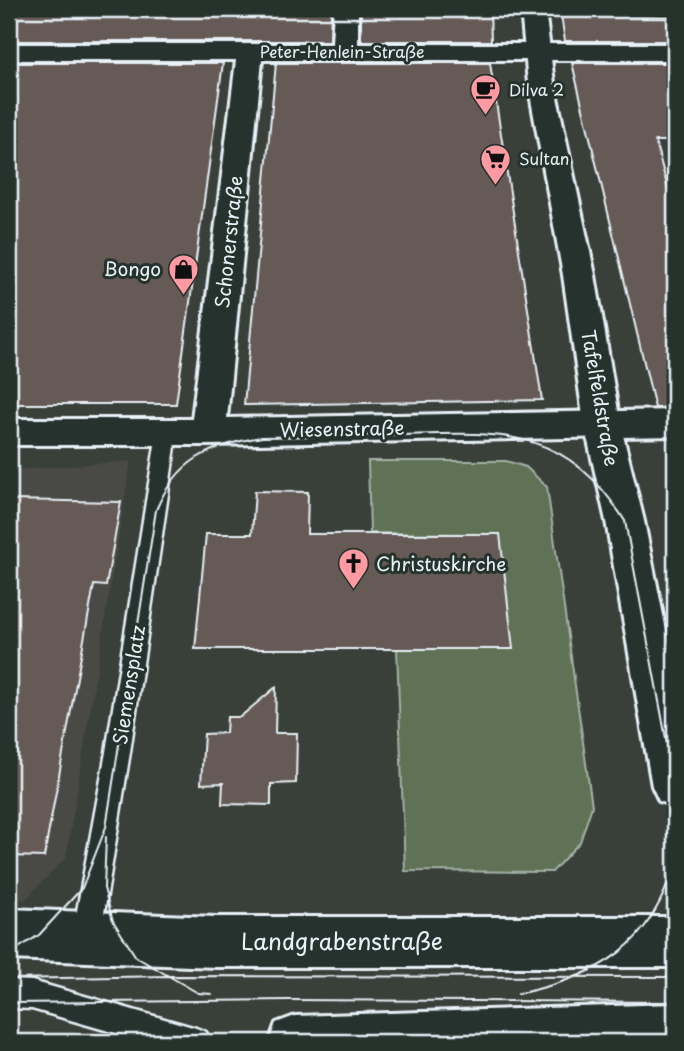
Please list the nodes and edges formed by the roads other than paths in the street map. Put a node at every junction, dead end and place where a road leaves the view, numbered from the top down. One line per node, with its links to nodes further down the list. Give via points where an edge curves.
1 (346, 9): 5 (street)
2 (533, 9): 6 (street, Tafelfeldstraße)
3 (250, 51): 4 (street, Peter-Henlein-Straße); 5 (street, Peter-Henlein-Straße); 11 (street, Schonerstraße)
4 (9, 52)
5 (345, 52): 6 (street, Peter-Henlein-Straße)
6 (537, 52): 7 (street, Peter-Henlein-Straße); 8 (street, Tafelfeldstraße)
7 (675, 52)
8 (602, 423): 9 (street, Wiesenstraße); 11 (street, Wiesenstraße); 13 (street, Tafelfeldstraße)
9 (675, 423)
10 (9, 432): 12 (street, Wiesenstraße)
11 (208, 432): 12 (street, Wiesenstraße)
12 (167, 433): 15 (lane, Siemensplatz)
13 (675, 786)
14 (11, 935): 15 (street, Landgrabenstraße)
15 (86, 937): 16 (street, Landgrabenstraße, via 216,942)
16 (675, 942)
17 (9, 994): 19 (lane, via 32,995)
18 (675, 1030): 20 (street)
19 (195, 1042)
20 (295, 1042)

